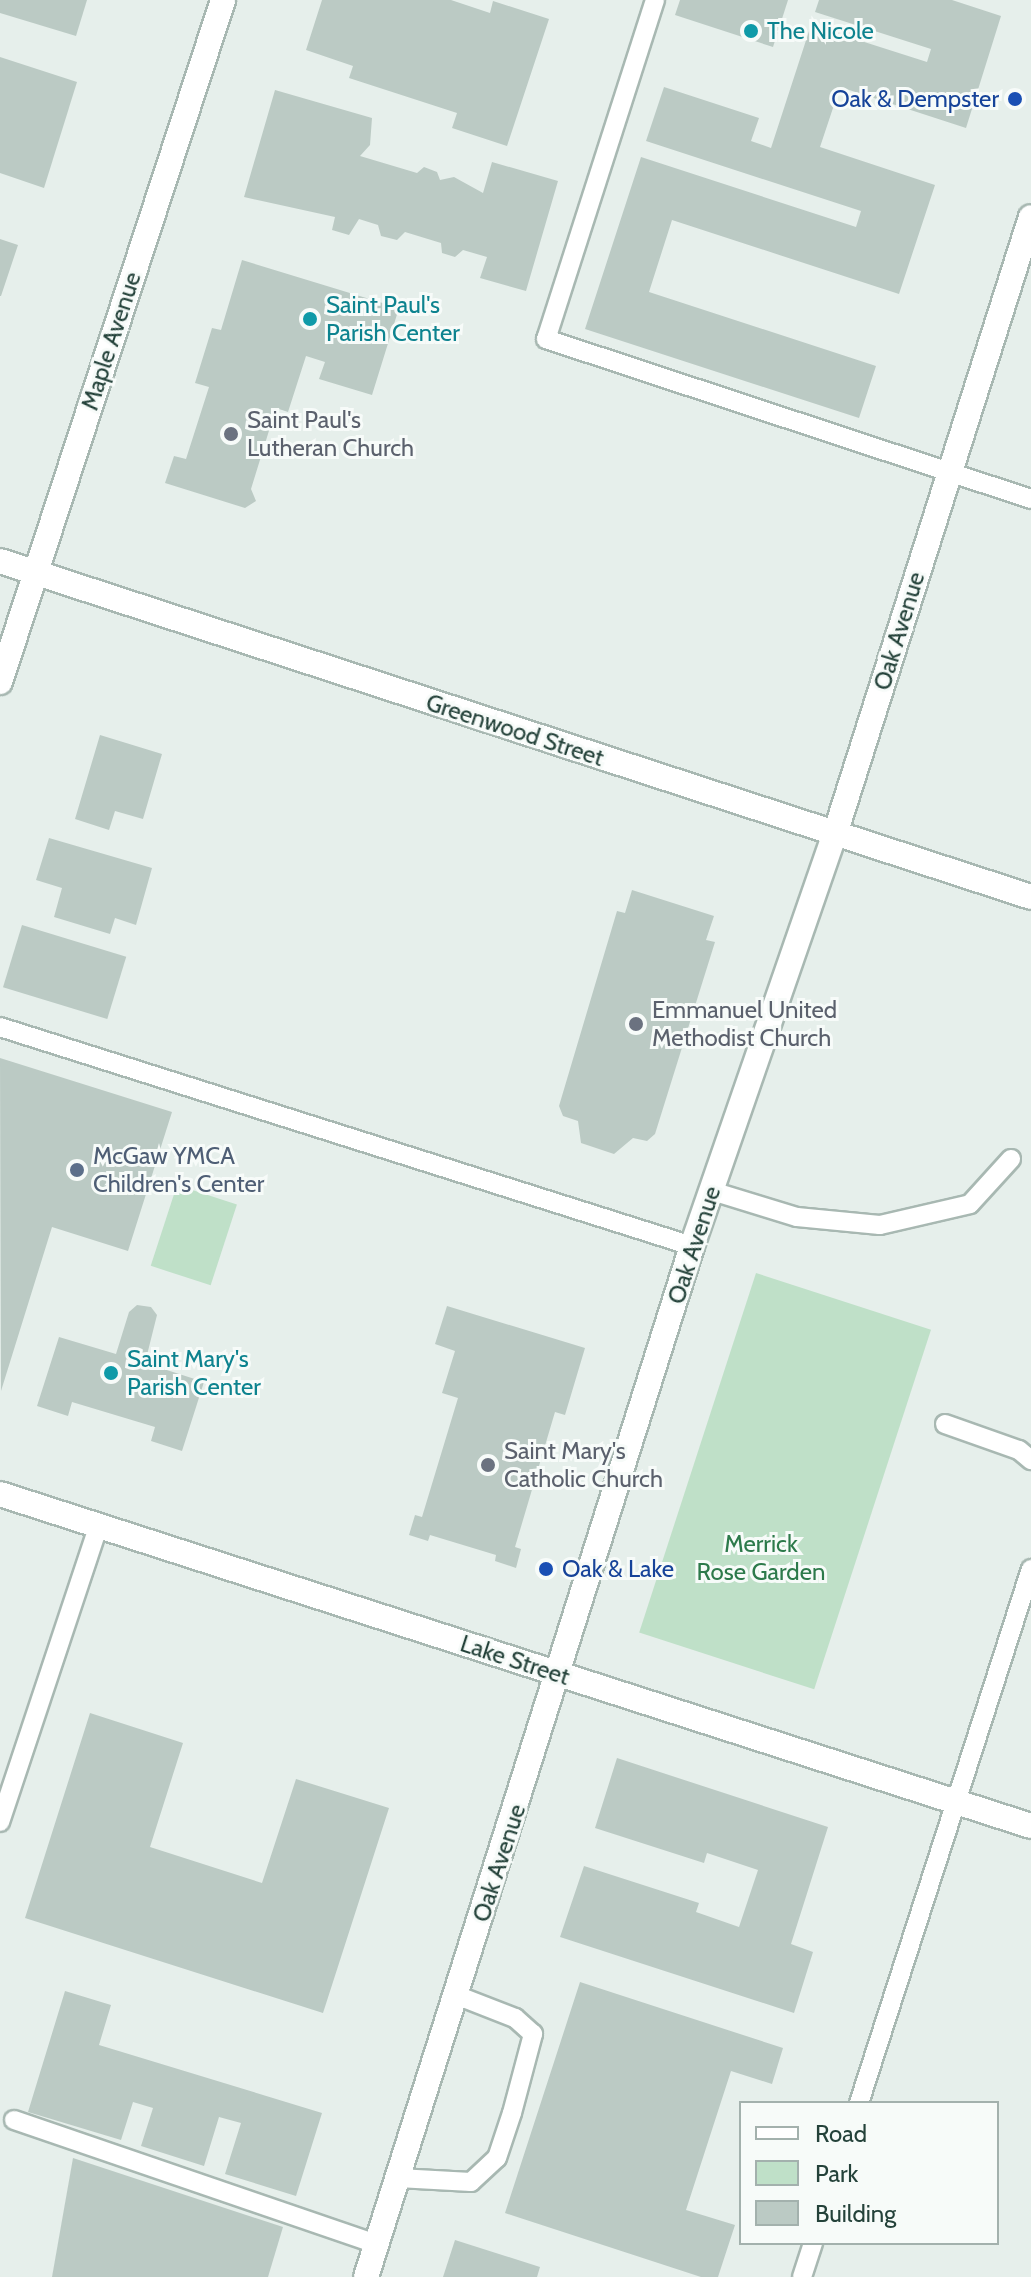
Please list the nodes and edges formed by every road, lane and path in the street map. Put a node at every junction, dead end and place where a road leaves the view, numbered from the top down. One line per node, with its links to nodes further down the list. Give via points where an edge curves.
1 (223, 0): 7 (street, Maple Avenue)
2 (655, 0): 4 (lane, via 546,339)
3 (1031, 217): 4 (street, Oak Avenue)
4 (948, 472): 5 (lane); 9 (street, Oak Avenue)
5 (1031, 499)
6 (0, 561): 7 (street, Greenwood Street)
7 (35, 573): 8 (street, Maple Avenue); 9 (street, Greenwood Street)
8 (0, 682)
9 (835, 834): 10 (street, Greenwood Street); 13 (street, Oak Avenue)
10 (1031, 897)
11 (0, 1027): 14 (lane)
12 (1011, 1159): 13 (lane, via 970,1204 880,1225 797,1217)
13 (712, 1191): 14 (street, Oak Avenue)
14 (692, 1246): 20 (street, Oak Avenue)
15 (945, 1424): 16 (lane, via 1019,1450)
16 (1031, 1460)
17 (0, 1494): 18 (street, Lake Street)
18 (98, 1527): 20 (street, Lake Street); 22 (lane)
19 (1031, 1569): 21 (lane)
20 (560, 1674): 21 (street, Lake Street); 24 (street, Oak Avenue)
21 (957, 1802): 23 (street, Lake Street); 25 (lane)
22 (0, 1822)
23 (1031, 1826)
24 (456, 1995): 27 (street, Oak Avenue); 27 (lane, via 515,2018 533,2034 512,2113 497,2158 471,2182)
25 (860, 2101)
26 (14, 2120): 28 (lane)
27 (398, 2178): 28 (street, Oak Avenue)
28 (377, 2244): 30 (street, Oak Avenue)
29 (812, 2245): 31 (lane)
30 (366, 2277)
31 (802, 2277)

